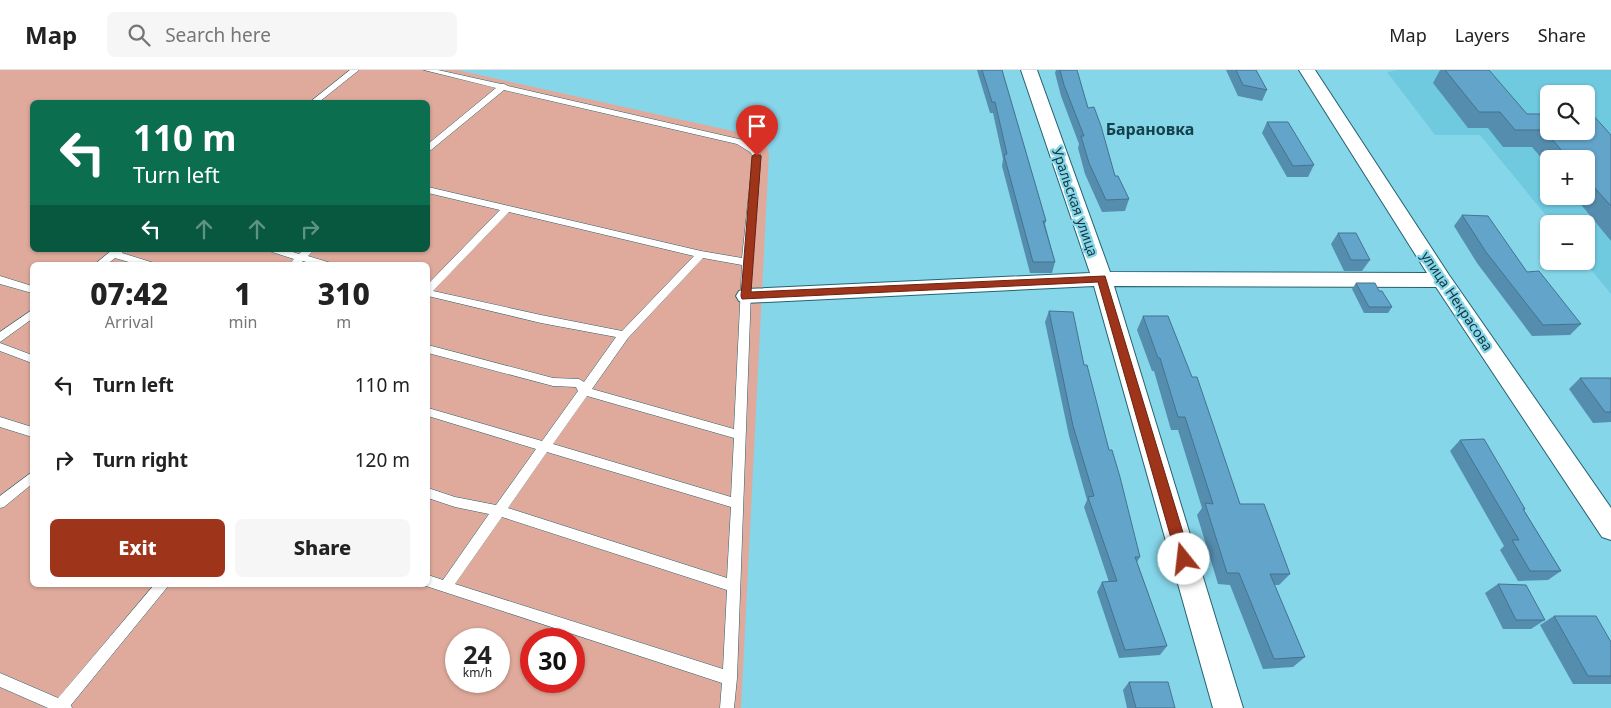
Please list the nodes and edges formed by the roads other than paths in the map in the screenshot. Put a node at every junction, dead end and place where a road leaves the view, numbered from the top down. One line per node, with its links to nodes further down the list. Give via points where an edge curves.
1 (356, 70): 6 (lane)
2 (428, 70): 5 (lane)
3 (1029, 70): 20 (street, Уральская улица)
4 (1307, 70): 22 (street, улица Некрасова)
5 (504, 86): 7 (lane); 19 (lane, via 747,145 754,150 757,168)
6 (317, 100)
7 (430, 146)
8 (430, 190): 9 (lane)
9 (506, 209): 13 (lane); 24 (lane)
10 (116, 252): 15 (lane); 16 (lane)
11 (281, 252): 14 (lane)
12 (307, 252): 14 (lane)
13 (701, 254): 19 (lane); 28 (lane)
14 (301, 258): 17 (lane); 18 (lane)
15 (103, 262)
16 (142, 262)
17 (296, 262)
18 (316, 262)
19 (747, 262): 26 (lane)
20 (1102, 278): 22 (street); 26 (street); 53 (street, Уральская улица)
21 (0, 280): 23 (lane)
22 (1442, 280): 44 (street, улица Некрасова)
23 (30, 289)
24 (430, 289)
25 (430, 291): 28 (lane, via 541,319)
26 (746, 296): 37 (lane)
27 (30, 316): 29 (lane)
28 (624, 335): 33 (lane)
29 (0, 338)
30 (0, 347): 32 (lane)
31 (430, 350): 33 (lane, via 553,382 579,383)
32 (30, 357)
33 (584, 392): 37 (lane); 38 (lane)
34 (430, 413): 38 (lane)
35 (0, 422): 36 (lane)
36 (30, 431)
37 (740, 435): 42 (lane)
38 (545, 446): 42 (lane); 43 (lane)
39 (30, 479): 41 (lane)
40 (430, 493): 43 (lane, via 455,502)
41 (0, 503)
42 (737, 504): 46 (lane)
43 (499, 511): 46 (lane); 48 (lane)
44 (1611, 529)
45 (430, 582): 48 (lane)
46 (734, 586): 49 (lane)
47 (160, 587): 51 (lane)
48 (445, 587): 49 (lane)
49 (730, 678): 52 (lane)
50 (0, 680): 51 (lane)
51 (62, 707)
52 (727, 708)
53 (1228, 708)

